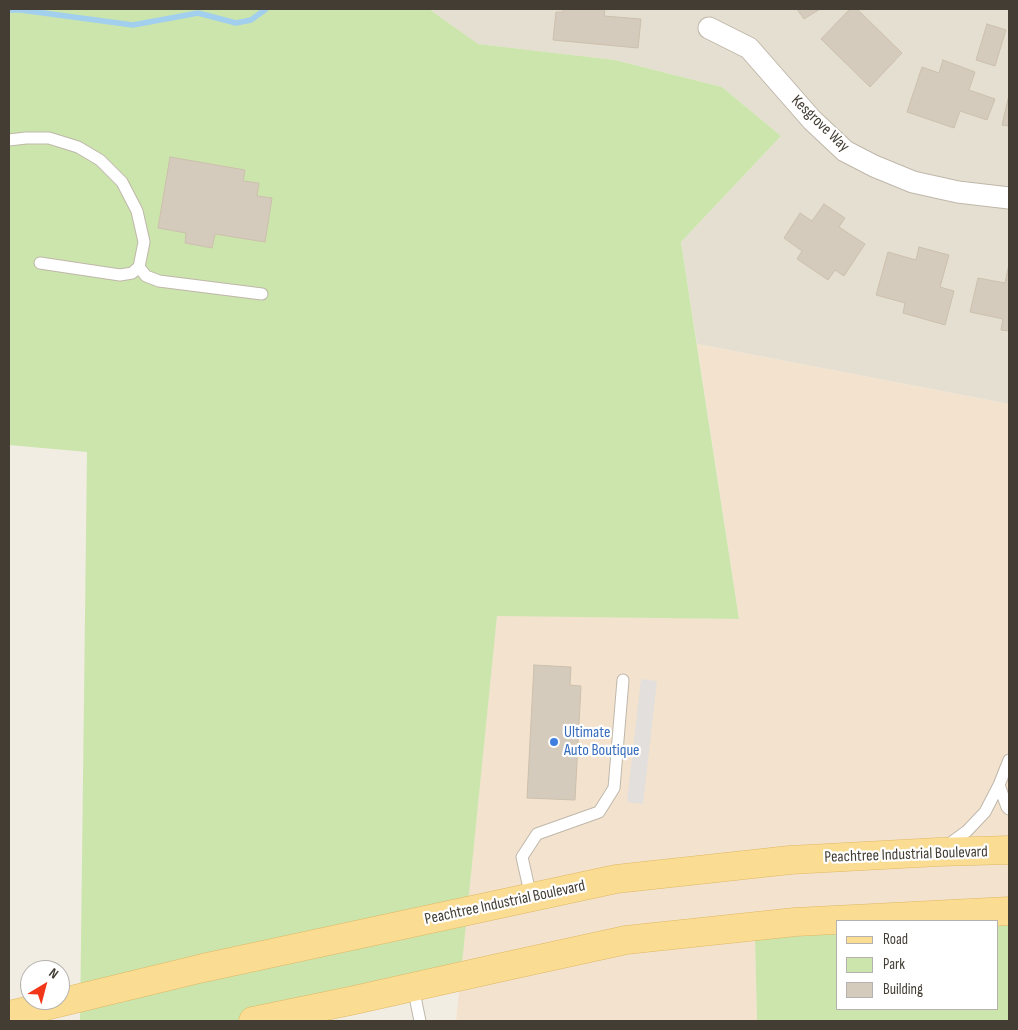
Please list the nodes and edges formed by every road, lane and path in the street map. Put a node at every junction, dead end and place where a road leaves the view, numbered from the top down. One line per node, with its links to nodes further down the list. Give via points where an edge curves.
1 (709, 28): 3 (street, Kesgrove Way, via 749,48 812,120 845,151 914,182 958,192)
2 (9, 140): 5 (lane, via 49,138 78,147 100,160 122,182 137,211 144,242)
3 (1009, 198)
4 (40, 263): 5 (lane, via 120,275 132,273)
5 (139, 267): 6 (lane, via 146,276 158,281)
6 (262, 294)
7 (623, 680): 13 (lane, via 614,788 599,812 537,834 522,857)
8 (1009, 760): 9 (lane)
9 (999, 785): 10 (lane); 12 (lane, via 985,812 967,831)
10 (1009, 809)
11 (1009, 850): 12 (main road, Peachtree Industrial Boulevard)
12 (938, 852): 13 (main road, Peachtree Industrial Boulevard, via 790,860 616,879)
13 (531, 897): 16 (main road, Peachtree Industrial Boulevard, via 203,968)
14 (1009, 911): 15 (main road, via 795,922 626,940)
15 (412, 987): 17 (main road); 18 (lane)
16 (9, 1015)
17 (253, 1021)
18 (420, 1021)

